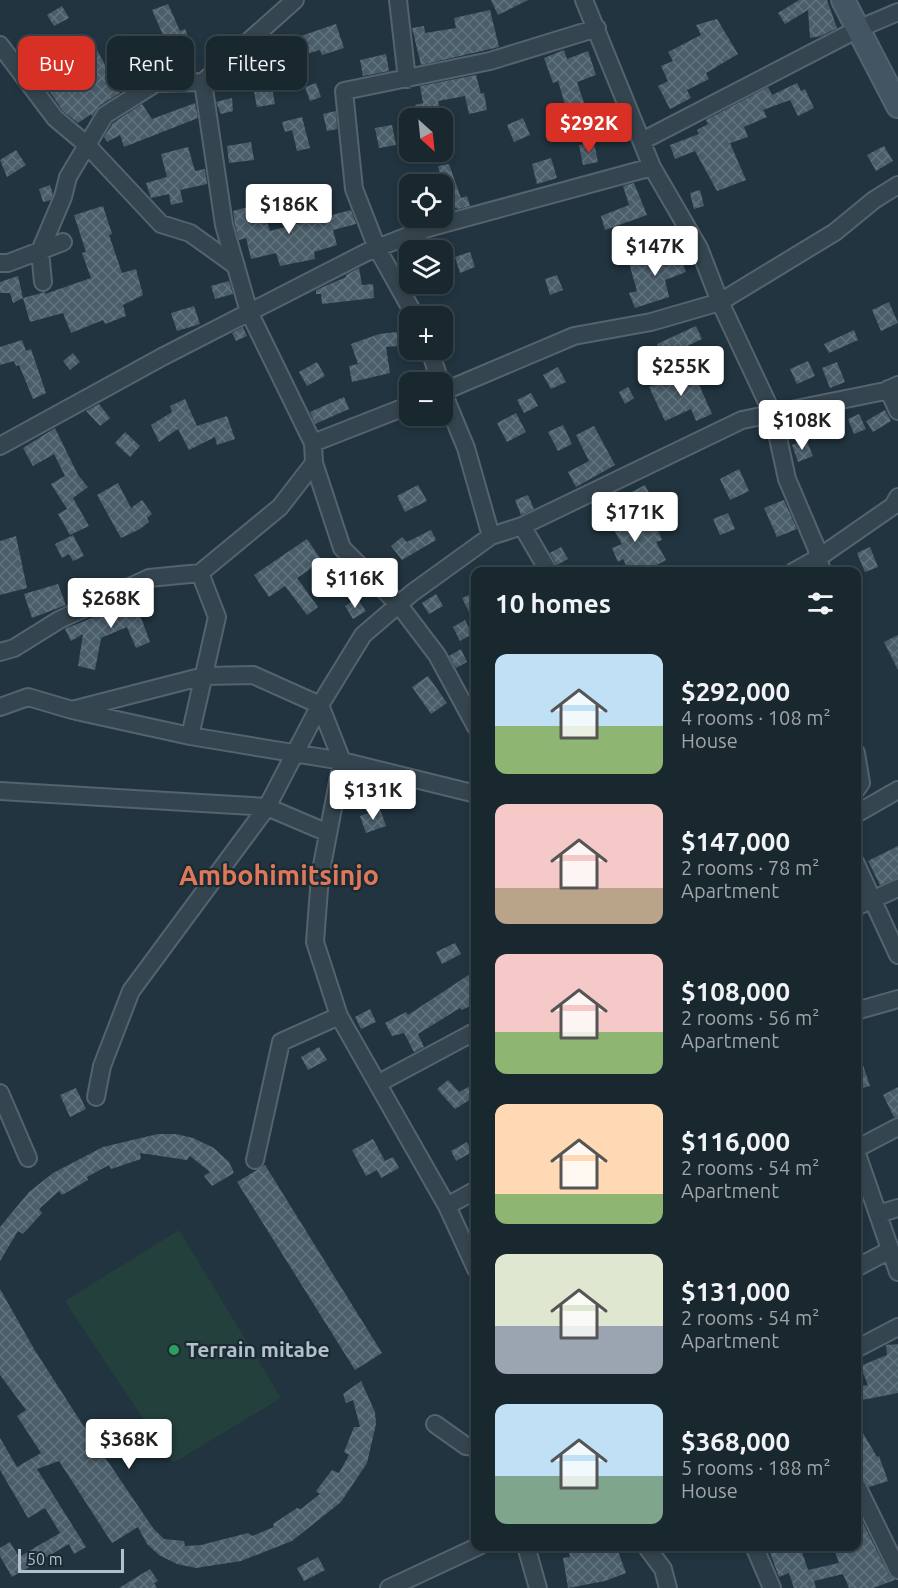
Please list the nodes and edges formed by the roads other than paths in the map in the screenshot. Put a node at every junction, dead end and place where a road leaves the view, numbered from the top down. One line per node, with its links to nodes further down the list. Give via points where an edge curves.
1 (295, 0): 10 (street)
2 (398, 0): 9 (street)
3 (584, 0): 6 (street)
4 (843, 0): 7 (street)
5 (898, 12): 7 (street)
6 (597, 28): 9 (street, via 490,61); 12 (street)
7 (858, 29): 11 (street); 12 (street)
8 (0, 45): 13 (street, via 55,118)
9 (407, 79): 17 (street, via 344,91 354,189)
10 (203, 82): 13 (street, via 156,83 105,115); 20 (street, via 224,225)
11 (898, 106)
12 (642, 141): 14 (street)
13 (87, 145): 18 (street, via 68,177); 20 (street, via 161,224 190,233)
14 (652, 167): 17 (street, via 449,222); 22 (street, via 699,248)
15 (898, 185): 22 (street, via 835,232)
16 (63, 242): 18 (street)
17 (377, 248): 23 (street); 24 (street)
18 (40, 251): 19 (street); 21 (street)
19 (0, 263)
20 (236, 266): 24 (street)
21 (43, 282)
22 (720, 302): 25 (street, via 651,322 574,336); 29 (street)
23 (410, 306)
24 (249, 312): 31 (street); 32 (street)
25 (453, 387)
26 (893, 387): 28 (street); 29 (street)
27 (399, 409): 31 (street)
28 (898, 411)
29 (773, 415): 35 (street, via 742,420); 37 (street, via 787,479)
30 (453, 417): 36 (street)
31 (313, 443): 33 (street)
32 (0, 446)
33 (314, 463): 39 (street, via 280,507); 40 (street, via 342,548)
34 (898, 497): 37 (street, via 893,506)
35 (522, 526): 36 (street); 38 (street)
36 (491, 536): 40 (street)
37 (820, 565)
38 (546, 567)
39 (200, 573): 41 (street, via 149,578); 42 (street, via 217,617)
40 (399, 605): 43 (street, via 363,635); 46 (street, via 437,655)
41 (0, 652)
42 (204, 676): 43 (street, via 253,675); 45 (street); 47 (street)
43 (320, 705): 48 (street); 49 (street)
44 (0, 707): 45 (street, via 28,697)
45 (72, 711): 47 (street)
46 (471, 718)
47 (190, 736): 48 (street)
48 (296, 752): 49 (street); 53 (street)
49 (342, 761): 52 (street); 55 (street)
50 (898, 790): 54 (street)
51 (0, 792): 53 (street)
52 (471, 793)
53 (267, 807): 55 (street); 67 (street, via 131,991 102,1066)
54 (861, 811)
55 (328, 834): 63 (street, via 315,942)
56 (861, 874): 58 (street)
57 (898, 888): 58 (street)
58 (874, 900): 59 (street); 60 (street)
59 (861, 905)
60 (898, 955)
61 (898, 999): 62 (street)
62 (861, 1010)
63 (339, 1016): 65 (street); 71 (street, via 281,1042)
64 (471, 1034): 65 (street)
65 (379, 1083): 74 (street)
66 (0, 1093): 70 (street)
67 (96, 1097)
68 (898, 1127): 69 (street)
69 (861, 1147)
70 (28, 1158)
71 (255, 1160)
72 (861, 1165): 76 (street)
73 (471, 1193): 74 (street)
74 (447, 1206): 78 (street)
75 (898, 1209): 76 (street)
76 (878, 1214): 77 (street)
77 (890, 1250): 79 (street); 80 (street)
78 (471, 1258)
79 (861, 1265)
80 (898, 1272)
81 (898, 1327): 82 (street)
82 (861, 1346)
83 (435, 1424): 84 (street)
84 (471, 1446)
85 (861, 1494): 90 (street)
86 (471, 1550): 91 (street)
87 (527, 1551): 92 (street)
88 (650, 1551): 93 (street, via 663,1569)
89 (755, 1551): 94 (street)
90 (898, 1570)
91 (389, 1588)
92 (538, 1588)
93 (668, 1588)
94 (772, 1588)

